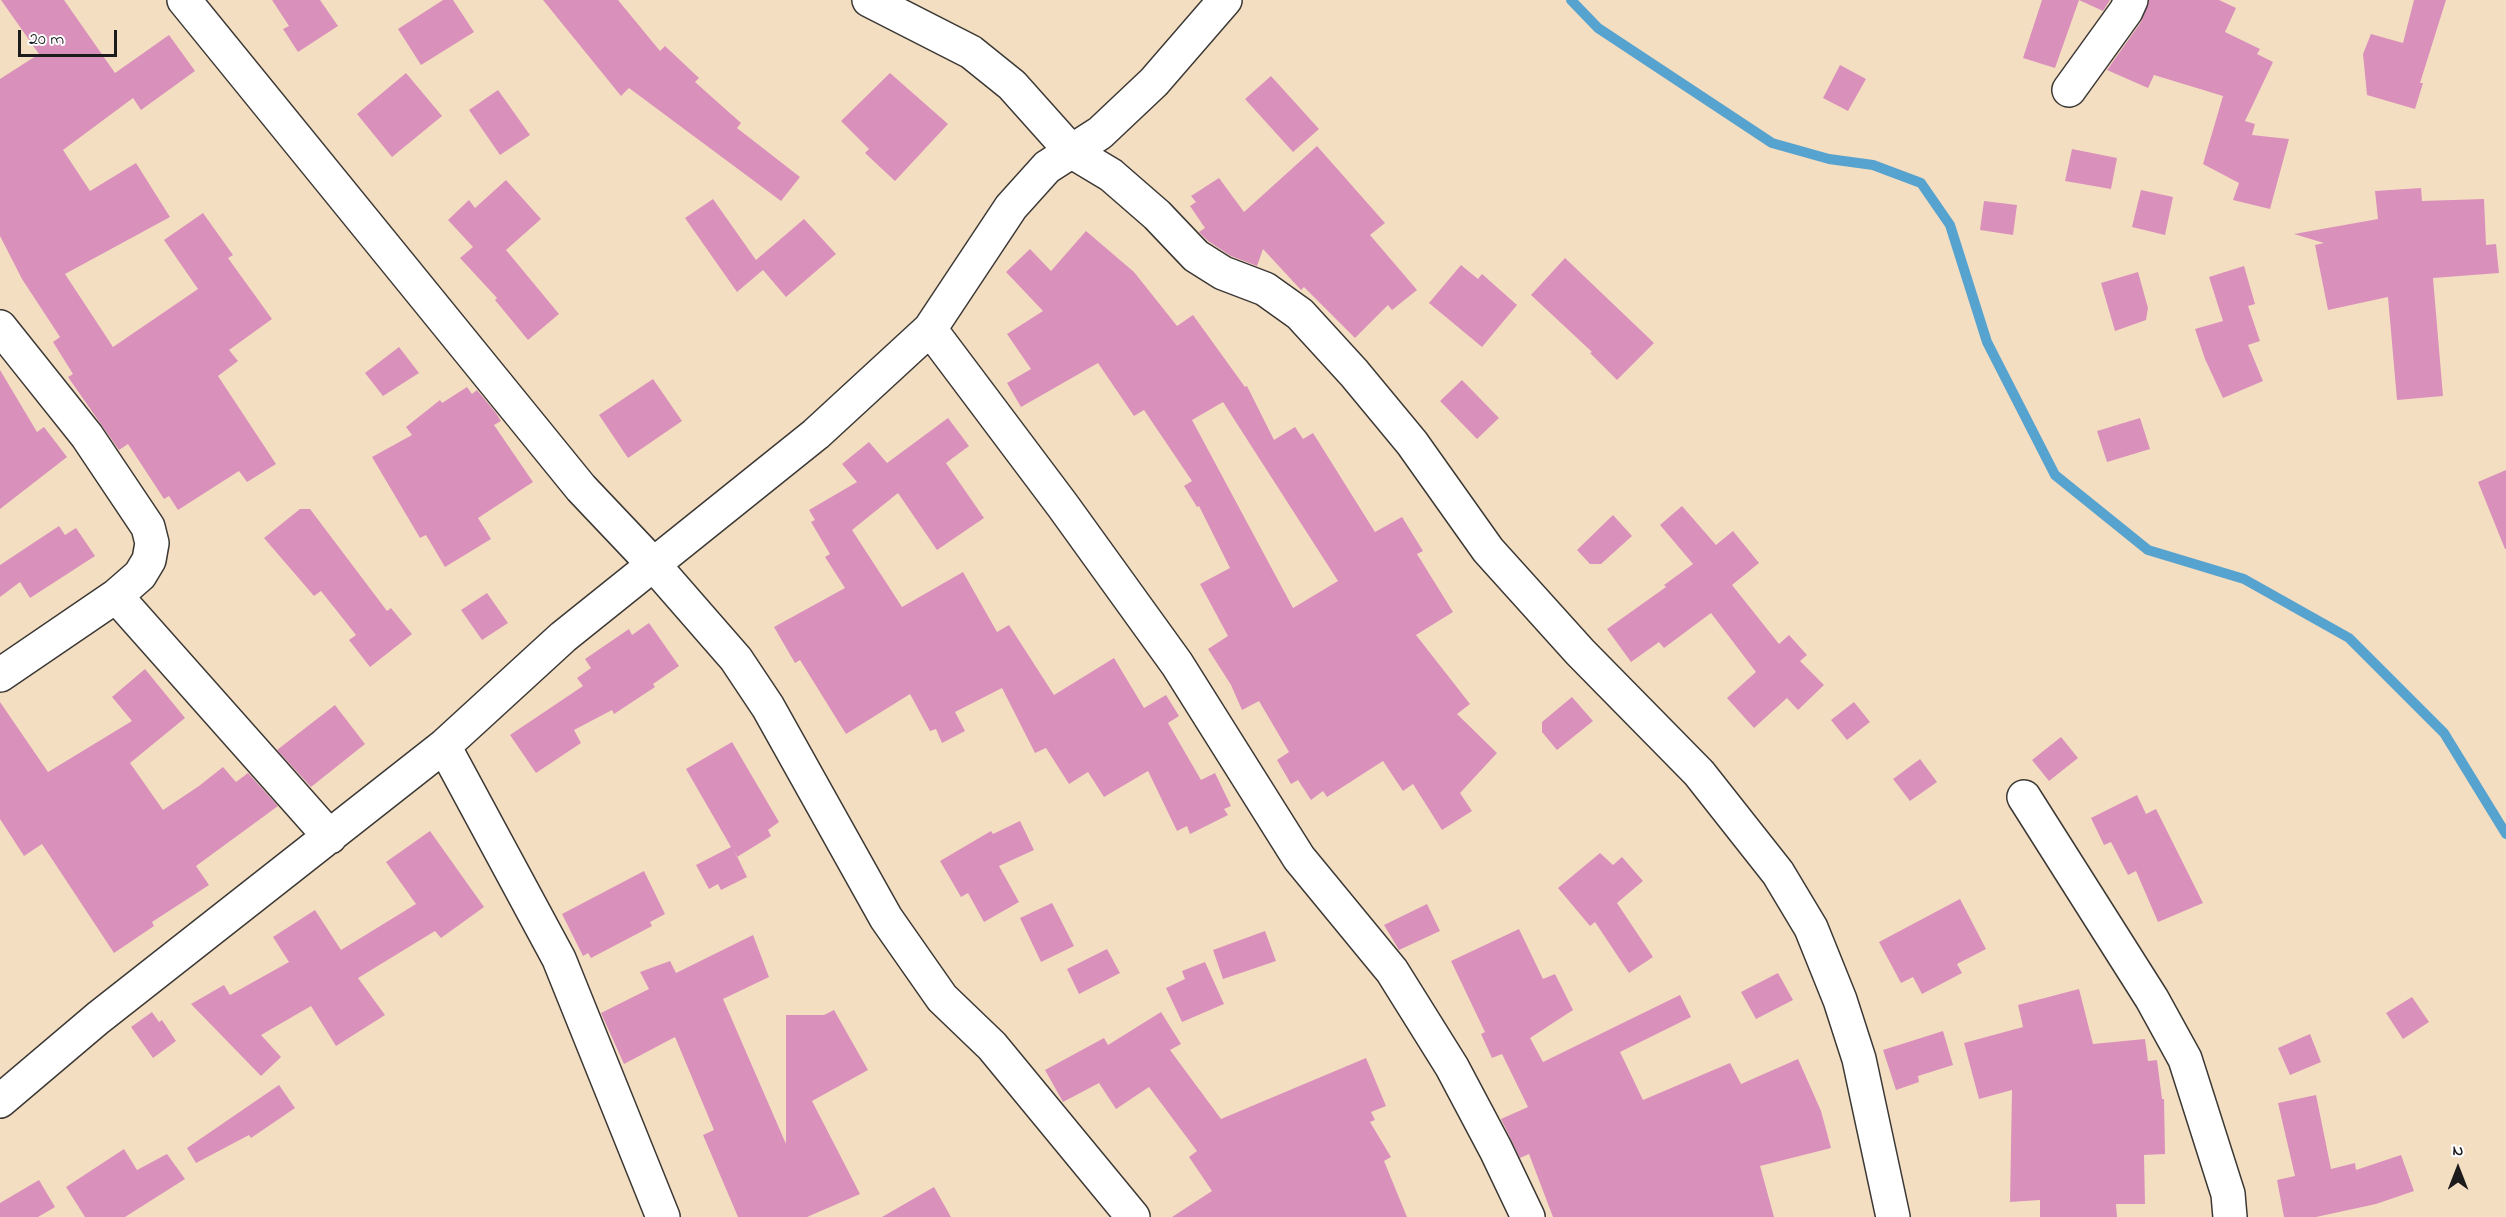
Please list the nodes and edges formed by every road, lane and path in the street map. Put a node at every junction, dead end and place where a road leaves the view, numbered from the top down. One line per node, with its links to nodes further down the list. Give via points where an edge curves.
1 (184, 0): 9 (street, via 581,488)
2 (869, 0): 6 (street, via 971,52 1012,85)
3 (1225, 0): 6 (street, via 1154,82 1100,133)
4 (2132, 0): 5 (street)
5 (2069, 90)
6 (1071, 150): 8 (street, via 1047,167 1011,207); 19 (street, via 1111,174 1196,256 1223,273 1265,289 1300,314 1412,443 1488,550 1580,652 1699,773 1778,873 1811,928 1846,1020 1859,1059)
7 (0, 327): 10 (street, via 87,436 148,527 152,543 149,560 140,575)
8 (930, 329): 9 (street, via 816,434); 18 (street, via 1178,664 1299,858 1392,971 1452,1067)
9 (654, 565): 12 (street, via 563,636); 17 (street, via 736,659 829,813 886,918 942,998 992,1046)
10 (116, 596): 11 (street); 14 (street)
11 (0, 675)
12 (444, 746): 14 (street); 16 (street, via 559,959)
13 (2024, 797): 20 (street, via 2152,999 2185,1059 2228,1194)
14 (330, 837): 15 (street, via 98,1018)
15 (0, 1101)
16 (663, 1217)
17 (1133, 1217)
18 (1528, 1217)
19 (1893, 1217)
20 (2230, 1217)

